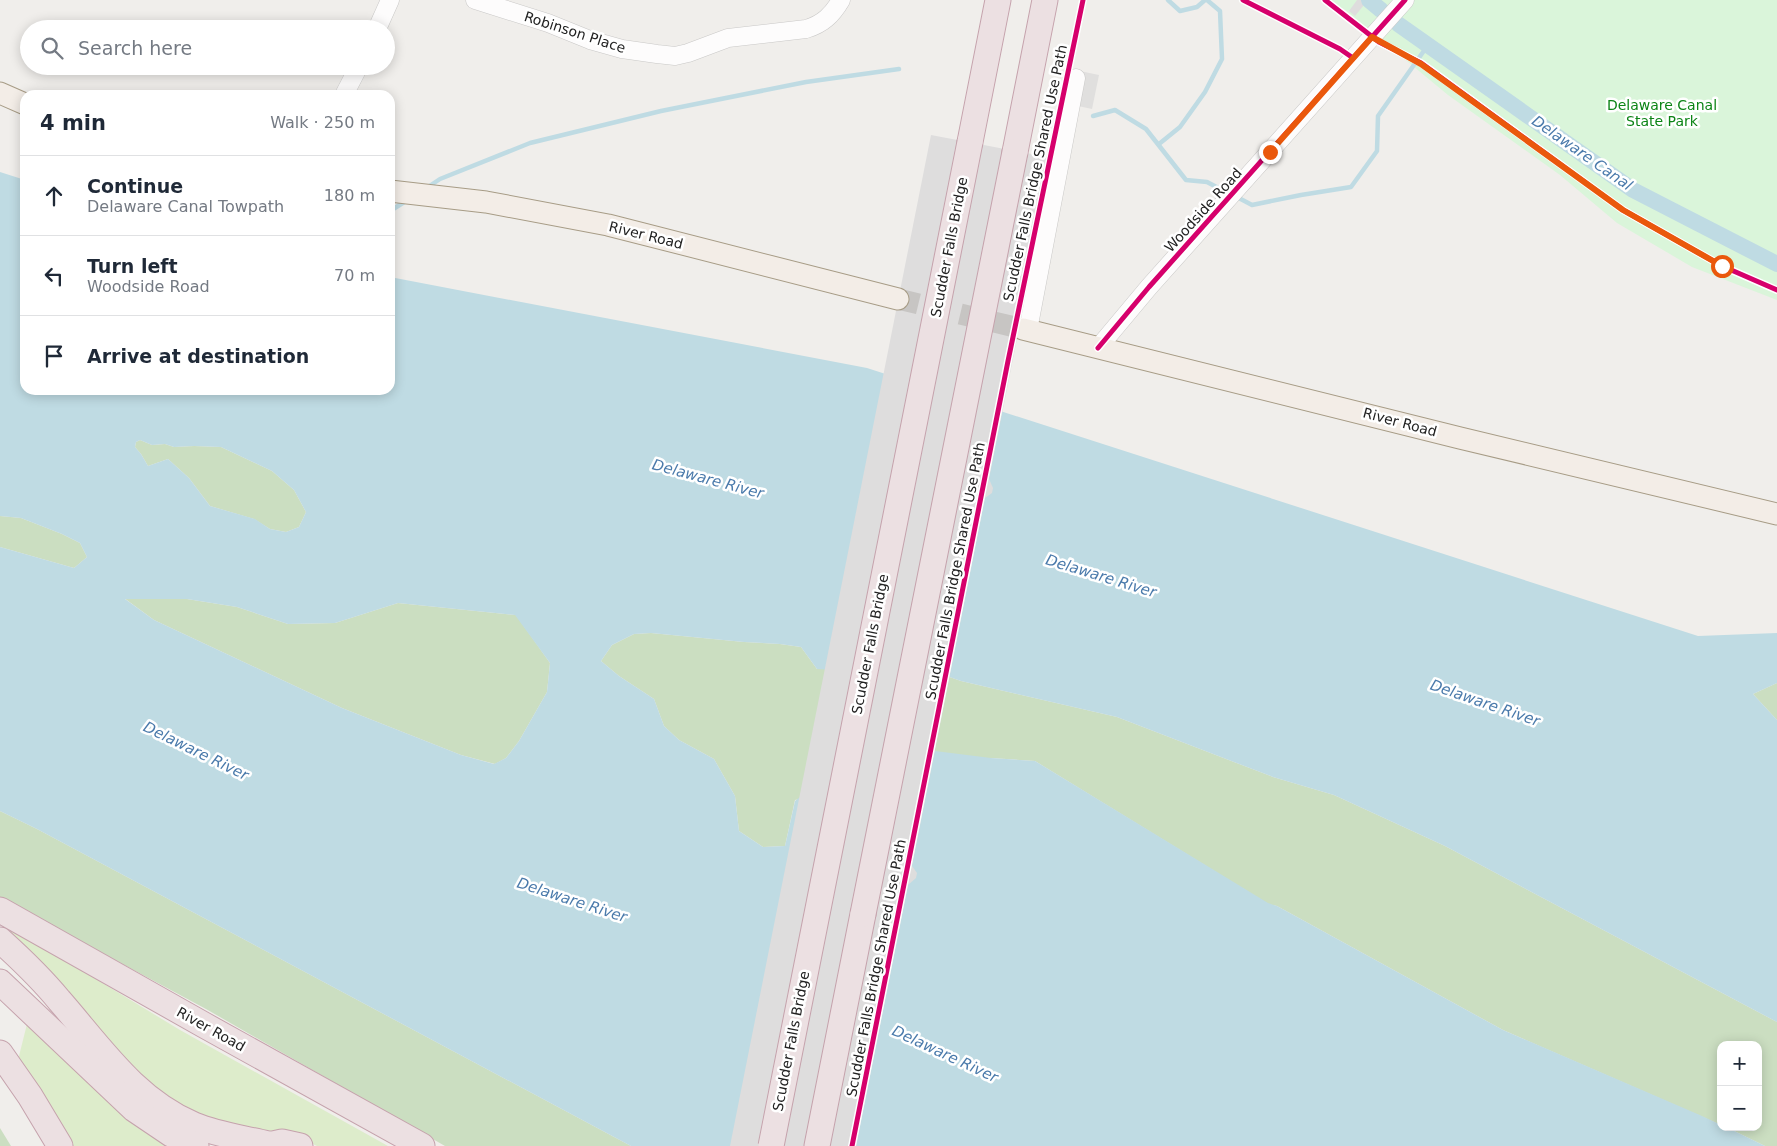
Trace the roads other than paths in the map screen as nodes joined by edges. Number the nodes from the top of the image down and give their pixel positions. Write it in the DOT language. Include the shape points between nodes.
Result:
graph roads {
  1 [pos="390,0"];
  2 [pos="475,0"];
  3 [pos="841,0"];
  4 [pos="998,0"];
  5 [pos="1045,0"];
  6 [pos="1401,5"];
  7 [pos="381,20"];
  8 [pos="354,75"];
  9 [pos="1076,78"];
  10 [pos="347,90"];
  11 [pos="0,92"];
  12 [pos="20,102"];
  13 [pos="395,191"];
  14 [pos="898,298"];
  15 [pos="1026,330"];
  16 [pos="1098,348"];
  17 [pos="1777,514"];
  18 [pos="0,910"];
  19 [pos="0,940"];
  20 [pos="0,982"];
  21 [pos="0,1053"];
  22 [pos="266,1145"];
  23 [pos="60,1146"];
  24 [pos="196,1146"];
  25 [pos="300,1146"];
  26 [pos="422,1146"];
  27 [pos="771,1146"];
  28 [pos="817,1146"];
  1 -- 7 [label="street"];
  2 -- 3 [label="street, Robinson Place" via="622,49 676,56 728,38 815,26 826,20"];
  4 -- 27 [label="highway, Scudder Falls Bridge, bridge"];
  5 -- 28 [label="highway, bridge"];
  6 -- 16 [label="street, Woodside Road"];
  8 -- 10 [label="street"];
  9 -- 15 [label="street"];
  11 -- 12 [label="main road"];
  13 -- 14 [label="main road, River Road" via="529,209 608,225"];
  15 -- 16 [label="main road, River Road"];
  16 -- 17 [label="main road, River Road"];
  18 -- 26 [label="highway, River Road"];
  19 -- 22 [label="highway" via="58,998 117,1069 153,1102 194,1125"];
  20 -- 24 [label="highway" via="134,1109 171,1134"];
  21 -- 23 [label="highway"];
  22 -- 25 [label="highway" via="282,1142"];
}
